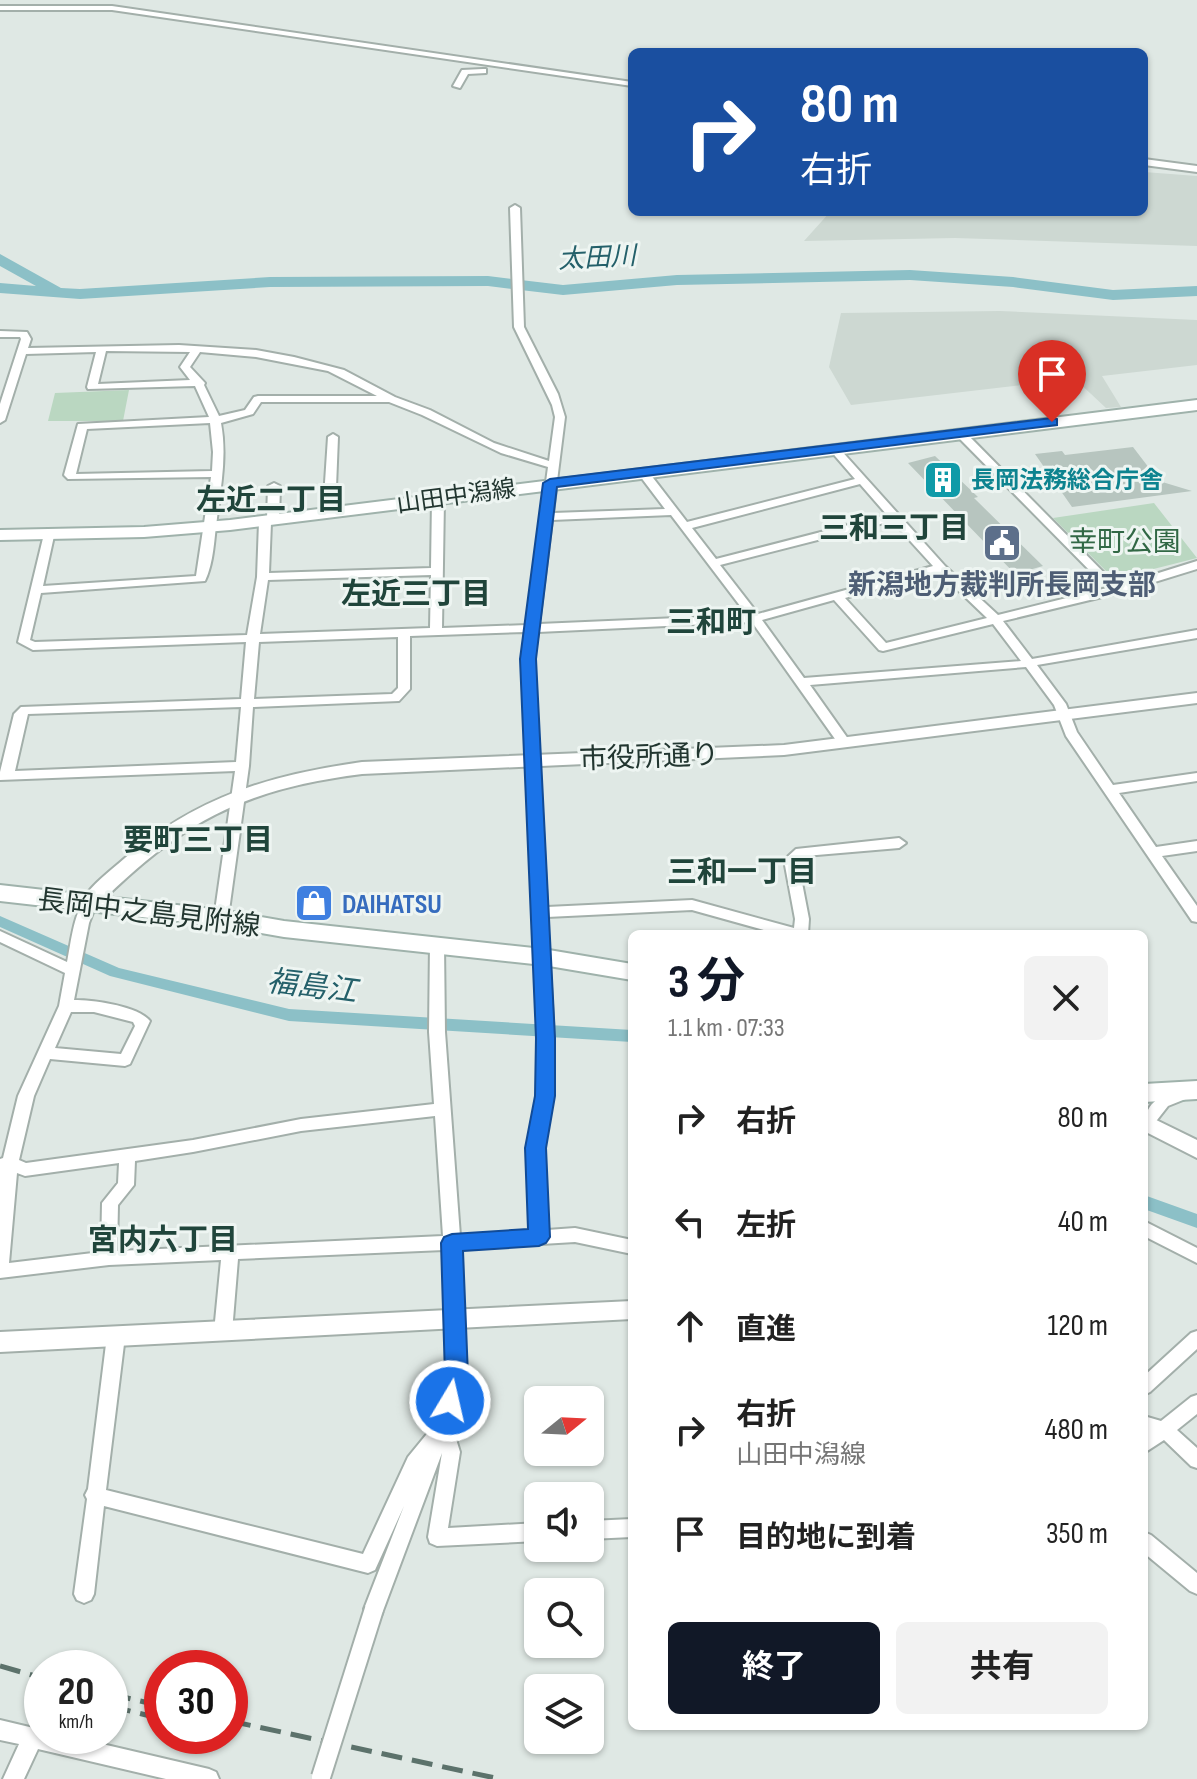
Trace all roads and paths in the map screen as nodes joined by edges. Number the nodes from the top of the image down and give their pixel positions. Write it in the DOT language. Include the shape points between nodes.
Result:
graph roads {
  1 [pos="0,8"];
  2 [pos="549,71"];
  3 [pos="628,83"];
  4 [pos="457,86"];
  5 [pos="1148,163"];
  6 [pos="1197,169"];
  7 [pos="515,208"];
  8 [pos="0,334"];
  9 [pos="102,349"];
  10 [pos="196,350"];
  11 [pos="23,351"];
  12 [pos="200,383"];
  13 [pos="392,399"];
  14 [pos="1197,405"];
  15 [pos="0,420"];
  16 [pos="217,421"];
  17 [pos="961,434"];
  18 [pos="333,437"];
  19 [pos="834,449"];
  20 [pos="554,465"];
  21 [pos="643,472"];
  22 [pos="218,474"];
  23 [pos="859,481"];
  24 [pos="550,483"];
  25 [pos="274,486"];
  26 [pos="438,499"];
  27 [pos="673,512"];
  28 [pos="329,513"];
  29 [pos="546,517"];
  30 [pos="893,517"];
  31 [pos="269,521"];
  32 [pos="684,526"];
  33 [pos="210,528"];
  34 [pos="0,535"];
  35 [pos="48,536"];
  36 [pos="713,563"];
  37 [pos="1197,565"];
  38 [pos="941,568"];
  39 [pos="437,571"];
  40 [pos="263,577"];
  41 [pos="36,590"];
  42 [pos="1115,590"];
  43 [pos="837,596"];
  44 [pos="755,618"];
  45 [pos="997,621"];
  46 [pos="532,629"];
  47 [pos="436,631"];
  48 [pos="404,632"];
  49 [pos="1197,634"];
  50 [pos="253,637"];
  51 [pos="1029,664"];
  52 [pos="800,682"];
  53 [pos="1197,698"];
  54 [pos="248,702"];
  55 [pos="1062,715"];
  56 [pos="845,743"];
  57 [pos="533,760"];
  58 [pos="242,766"];
  59 [pos="3,776"];
  60 [pos="1197,777"];
  61 [pos="1110,790"];
  62 [pos="237,796"];
  63 [pos="899,843"];
  64 [pos="1197,846"];
  65 [pos="1153,852"];
  66 [pos="0,893"];
  67 [pos="90,902"];
  68 [pos="539,912"];
  69 [pos="1197,917"];
  70 [pos="221,918"];
  71 [pos="784,930"];
  72 [pos="800,930"];
  73 [pos="0,936"];
  74 [pos="437,944"];
  75 [pos="543,957"];
  76 [pos="75,967"];
  77 [pos="628,971"];
  78 [pos="66,1006"];
  79 [pos="45,1053"];
  80 [pos="1196,1090"];
  81 [pos="1148,1093"];
  82 [pos="443,1109"];
  83 [pos="1148,1119"];
  84 [pos="1148,1126"];
  85 [pos="1197,1150"];
  86 [pos="127,1156"];
  87 [pos="5,1164"];
  88 [pos="1148,1230"];
  89 [pos="539,1237"];
  90 [pos="452,1243"];
  91 [pos="628,1246"];
  92 [pos="230,1252"];
  93 [pos="1197,1256"];
  94 [pos="109,1258"];
  95 [pos="0,1269"];
  96 [pos="628,1310"];
  97 [pos="455,1317"];
  98 [pos="223,1332"];
  99 [pos="116,1336"];
  100 [pos="1197,1338"];
  101 [pos="0,1342"];
  102 [pos="1148,1383"];
  103 [pos="1197,1403"];
  104 [pos="1148,1425"];
  105 [pos="443,1426"];
  106 [pos="1165,1430"];
  107 [pos="1148,1442"];
  108 [pos="1197,1460"];
  109 [pos="94,1495"];
  110 [pos="628,1528"];
  111 [pos="604,1529"];
  112 [pos="524,1533"];
  113 [pos="1148,1544"];
  114 [pos="1197,1585"];
  115 [pos="84,1594"];
  116 [pos="0,1730"];
  117 [pos="24,1737"];
  118 [pos="25,1754"];
  119 [pos="89,1754"];
  120 [pos="172,1776"];
  121 [pos="320,1778"];
  122 [pos="13,1779"];
  123 [pos="209,1779"];
  1 -- 2 [label="street" via="112,8"];
  2 -- 3 [label="street"];
  2 -- 4 [label="street" via="470,70"];
  5 -- 6 [label="street"];
  7 -- 20 [label="street" via="518,315 524,344 559,411"];
  8 -- 11 [label="street" via="26,336"];
  9 -- 10 [label="street"];
  9 -- 11 [label="street"];
  9 -- 12 [label="street" via="92,387"];
  10 -- 12 [label="street" via="185,367"];
  10 -- 13 [label="street" via="334,370"];
  11 -- 15 [label="street"];
  12 -- 16 [label="street"];
  13 -- 16 [label="street" via="258,399 249,412"];
  13 -- 20 [label="street" via="486,446"];
  14 -- 17 [label="main road, 山田中潟線"];
  16 -- 22 [label="street"];
  16 -- 22 [label="street" via="82,426 70,475"];
  17 -- 19 [label="main road, 山田中潟線"];
  17 -- 42 [label="street"];
  18 -- 28 [label="street"];
  19 -- 21 [label="main road, 山田中潟線"];
  19 -- 23 [label="street"];
  20 -- 24 [label="street"];
  21 -- 24 [label="main road, 山田中潟線"];
  21 -- 27 [label="street"];
  22 -- 33 [label="street"];
  23 -- 30 [label="street"];
  23 -- 32 [label="street"];
  24 -- 26 [label="main road, 山田中潟線"];
  24 -- 29 [label="street"];
  25 -- 31 [label="street"];
  26 -- 28 [label="main road, 山田中潟線"];
  26 -- 39 [label="street"];
  27 -- 29 [label="street"];
  27 -- 32 [label="street"];
  28 -- 31 [label="main road, 山田中潟線"];
  29 -- 46 [label="street"];
  30 -- 36 [label="street"];
  30 -- 38 [label="street"];
  31 -- 33 [label="main road, 山田中潟線"];
  31 -- 40 [label="street"];
  32 -- 36 [label="street"];
  33 -- 35 [label="main road, 山田中潟線"];
  33 -- 41 [label="street" via="201,579"];
  34 -- 35 [label="main road, 山田中潟線"];
  35 -- 41 [label="street"];
  36 -- 44 [label="street"];
  37 -- 42 [label="street"];
  38 -- 43 [label="street"];
  38 -- 45 [label="street"];
  39 -- 40 [label="street"];
  39 -- 47 [label="street"];
  40 -- 50 [label="street"];
  41 -- 50 [label="street" via="24,642 28,645"];
  42 -- 45 [label="street"];
  43 -- 44 [label="street"];
  43 -- 45 [label="street" via="883,647"];
  44 -- 46 [label="street"];
  44 -- 52 [label="street"];
  45 -- 51 [label="street"];
  46 -- 47 [label="street"];
  46 -- 57 [label="street" via="528,659"];
  47 -- 48 [label="street"];
  48 -- 50 [label="street"];
  48 -- 54 [label="street" via="404,689 395,698"];
  49 -- 51 [label="street"];
  50 -- 54 [label="street"];
  51 -- 52 [label="street"];
  51 -- 55 [label="street" via="1060,704"];
  52 -- 56 [label="street"];
  53 -- 55 [label="street, 市役所通り"];
  54 -- 58 [label="street"];
  54 -- 59 [label="street" via="25,710"];
  55 -- 56 [label="street, 市役所通り"];
  55 -- 61 [label="street"];
  56 -- 57 [label="street, 市役所通り" via="731,754"];
  57 -- 62 [label="street, 市役所通り" via="333,771"];
  57 -- 68 [label="street"];
  58 -- 59 [label="street"];
  58 -- 62 [label="street"];
  60 -- 61 [label="street"];
  61 -- 65 [label="street"];
  62 -- 67 [label="street, 市役所通り" via="154,840"];
  62 -- 70 [label="street"];
  63 -- 72 [label="street" via="801,852 791,860"];
  64 -- 65 [label="street"];
  65 -- 69 [label="street"];
  66 -- 67 [label="main road, 長岡中之島見附線"];
  67 -- 70 [label="main road, 長岡中之島見附線"];
  67 -- 76 [label="street"];
  68 -- 71 [label="street" via="692,905"];
  68 -- 75 [label="street"];
  70 -- 74 [label="main road, 長岡中之島見附線"];
  73 -- 76 [label="street"];
  74 -- 75 [label="main road, 長岡中之島見附線"];
  74 -- 82 [label="street"];
  75 -- 77 [label="main road, 長岡中之島見附線"];
  75 -- 89 [label="street" via="545,1096 535,1148"];
  76 -- 78 [label="street"];
  78 -- 79 [label="street"];
  78 -- 79 [label="street" via="94,1006 138,1018 142,1026 125,1060"];
  79 -- 87 [label="street"];
  80 -- 81 [label="main road"];
  80 -- 83 [label="street" via="1163,1102"];
  82 -- 86 [label="street" via="301,1125"];
  82 -- 90 [label="street"];
  84 -- 85 [label="street"];
  86 -- 87 [label="street" via="25,1170"];
  86 -- 94 [label="street" via="126,1185 110,1203"];
  87 -- 95 [label="street"];
  88 -- 93 [label="street"];
  89 -- 90 [label="street"];
  89 -- 91 [label="street" via="575,1235"];
  90 -- 92 [label="street"];
  90 -- 97 [label="street"];
  92 -- 94 [label="street"];
  92 -- 98 [label="street"];
  94 -- 95 [label="street"];
  96 -- 97 [label="street"];
  97 -- 98 [label="street"];
  97 -- 105 [label="street" via="456,1376"];
  98 -- 99 [label="street"];
  99 -- 101 [label="street"];
  99 -- 109 [label="street"];
  100 -- 102 [label="street"];
  103 -- 106 [label="street"];
  104 -- 106 [label="street"];
  105 -- 109 [label="street" via="414,1463 368,1564"];
  105 -- 112 [label="street" via="451,1452 437,1537"];
  105 -- 121 [label="street, bridge" via="374,1609"];
  106 -- 107 [label="street"];
  106 -- 108 [label="street"];
  109 -- 115 [label="street"];
  110 -- 111 [label="street"];
  113 -- 114 [label="street"];
  116 -- 117 [label="street"];
  118 -- 122 [label="street"];
  119 -- 120 [label="street"];
  120 -- 123 [label="street"];
}
